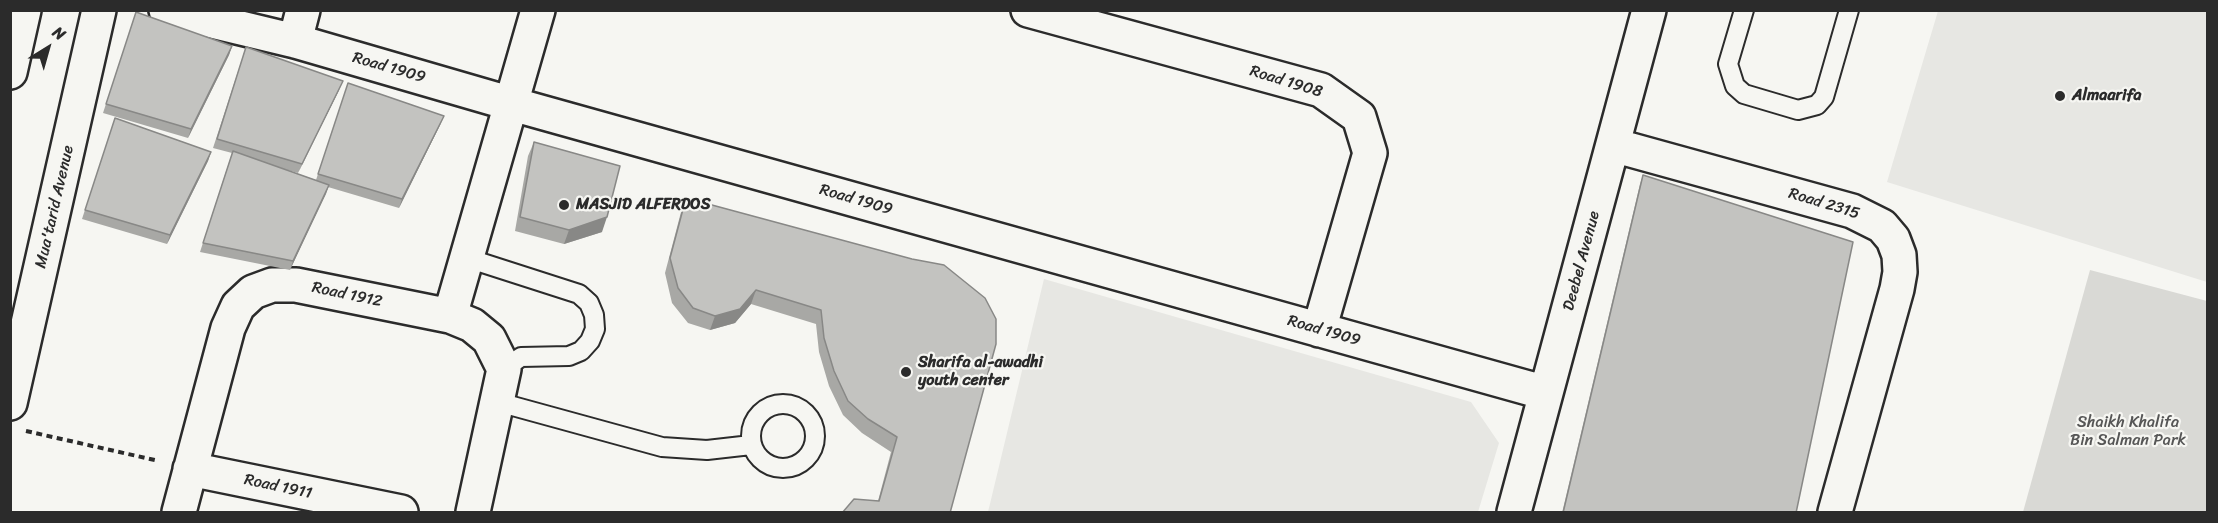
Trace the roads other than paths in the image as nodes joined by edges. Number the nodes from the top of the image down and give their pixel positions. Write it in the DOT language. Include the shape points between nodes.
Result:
graph roads {
  1 [pos="24,10"];
  2 [pos="99,10"];
  3 [pos="166,10"];
  4 [pos="538,10"];
  5 [pos="1028,10"];
  6 [pos="1649,10"];
  7 [pos="1744,10"];
  8 [pos="1849,10"];
  9 [pos="299,26"];
  10 [pos="10,72"];
  11 [pos="512,104"];
  12 [pos="1613,145"];
  13 [pos="467,258"];
  14 [pos="450,316"];
  15 [pos="1319,330"];
  16 [pos="504,369"];
  17 [pos="1546,393"];
  18 [pos="15,395"];
  19 [pos="498,402"];
  20 [pos="751,446"];
  21 [pos="190,469"];
  22 [pos="179,513"];
  23 [pos="401,513"];
  24 [pos="473,513"];
  25 [pos="1514,513"];
  26 [pos="1835,513"];
  1 -- 10 [label="street"];
  2 -- 18 [label="street, Mua'tarid Avenue"];
  3 -- 9 [label="street, Road 1909"];
  4 -- 11 [label="street"];
  5 -- 15 [label="street, Road 1908" via="1321,90 1359,117 1370,153"];
  6 -- 12 [label="street, Deebel Avenue"];
  7 -- 8 [label="lane" via="1728,64 1735,86 1744,94 1798,110 1817,105 1824,97"];
  9 -- 11 [label="street, Road 1909"];
  11 -- 13 [label="street"];
  11 -- 15 [label="street, Road 1909"];
  12 -- 17 [label="street, Deebel Avenue"];
  12 -- 26 [label="street, Road 2315" via="1852,211 1882,226 1893,239 1899,255 1897,289"];
  13 -- 14 [label="street"];
  13 -- 16 [label="lane" via="579,294 594,315 595,329 581,351 569,356 521,357"];
  14 -- 16 [label="street, Road 1912" via="472,325 489,339"];
  14 -- 21 [label="street, Road 1912" via="296,285 272,285 253,292 238,306 228,328"];
  15 -- 17 [label="street, Road 1909"];
  16 -- 19 [label="street"];
  17 -- 25 [label="street, Deebel Avenue"];
  19 -- 20 [label="lane" via="662,447 707,450"];
  19 -- 24 [label="street"];
  21 -- 22 [label="street, Road 1912"];
  21 -- 23 [label="street, Road 1911"];
}
